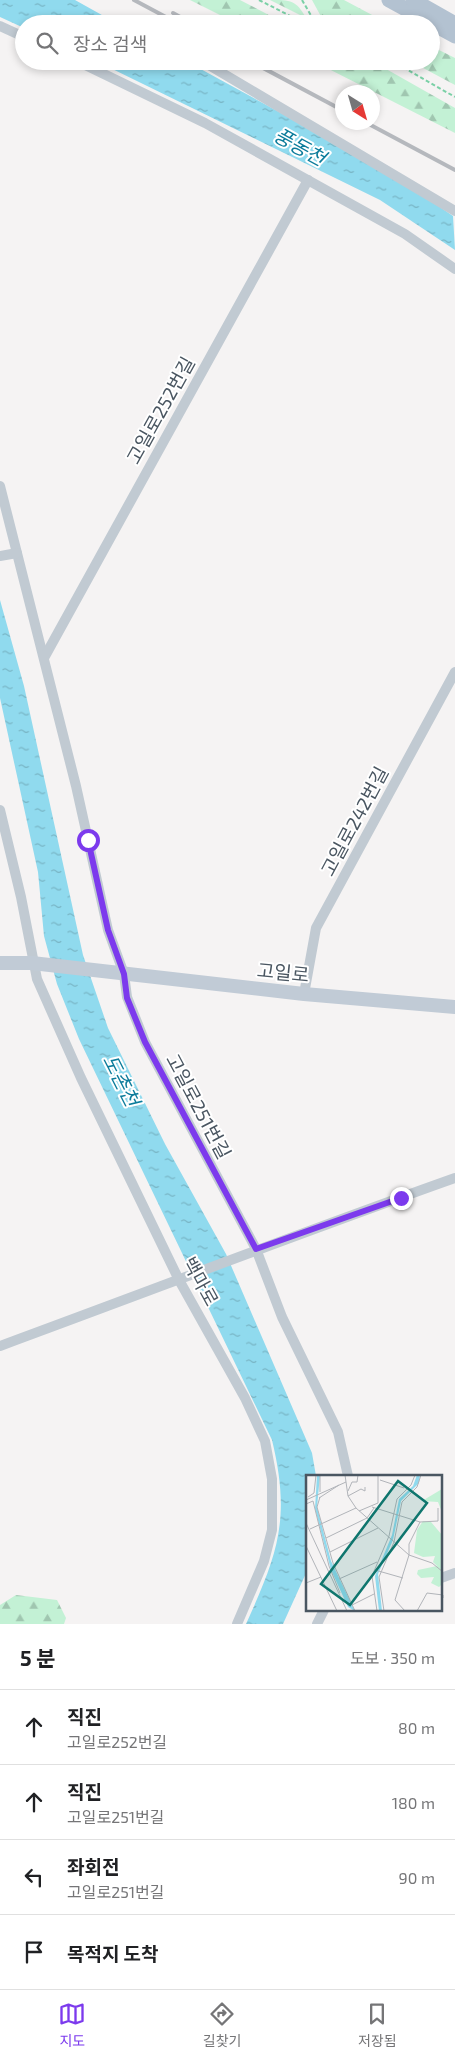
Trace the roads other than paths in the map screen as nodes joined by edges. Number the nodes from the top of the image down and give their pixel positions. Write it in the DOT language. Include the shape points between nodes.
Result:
graph roads {
  1 [pos="389,0"];
  2 [pos="413,0"];
  3 [pos="416,15"];
  4 [pos="439,15"];
  5 [pos="440,15"];
  6 [pos="455,24"];
  7 [pos="0,26"];
  8 [pos="440,28"];
  9 [pos="15,33"];
  10 [pos="455,36"];
  11 [pos="96,70"];
  12 [pos="217,70"];
  13 [pos="308,180"];
  14 [pos="455,211"];
  15 [pos="455,269"];
  16 [pos="0,486"];
  17 [pos="17,553"];
  18 [pos="1,556"];
  19 [pos="44,658"];
  20 [pos="455,672"];
  21 [pos="0,810"];
  22 [pos="0,962"];
  23 [pos="38,963"];
  24 [pos="124,974"];
  25 [pos="304,994"];
  26 [pos="455,1007"];
  27 [pos="455,1178"];
  28 [pos="256,1249"];
  29 [pos="182,1279"];
  30 [pos="0,1346"];
  31 [pos="348,1475"];
  32 [pos="455,1573"];
  33 [pos="442,1578"];
  34 [pos="323,1612"];
  35 [pos="237,1624"];
  36 [pos="317,1624"];
  1 -- 3 [label="main road"];
  2 -- 4 [label="main road"];
  5 -- 6 [label="main road"];
  7 -- 9 [label="street"];
  8 -- 10 [label="main road"];
  11 -- 13 [label="street" via="205,123"];
  12 -- 14 [label="street"];
  13 -- 15 [label="street" via="405,234"];
  13 -- 19 [label="street, 고일로252번길"];
  16 -- 17 [label="street"];
  17 -- 18 [label="street"];
  17 -- 19 [label="street"];
  19 -- 24 [label="street" via="108,930"];
  20 -- 25 [label="street, 고일로242번길" via="316,928"];
  21 -- 23 [label="street, 백마로"];
  22 -- 23 [label="street"];
  23 -- 24 [label="street, 고일로"];
  23 -- 29 [label="street, 백마로" via="40,987 81,1078"];
  24 -- 25 [label="street, 고일로"];
  24 -- 28 [label="street, 고일로251번길" via="127,998 145,1042"];
  25 -- 26 [label="street, 고일로"];
  27 -- 28 [label="street"];
  28 -- 29 [label="street"];
  28 -- 31 [label="street, 고일로251번길" via="282,1317 338,1432"];
  29 -- 30 [label="street"];
  29 -- 35 [label="street, 백마로" via="265,1441 272,1478 272,1530 264,1561"];
  32 -- 33 [label="street"];
  34 -- 36 [label="street"];
}
